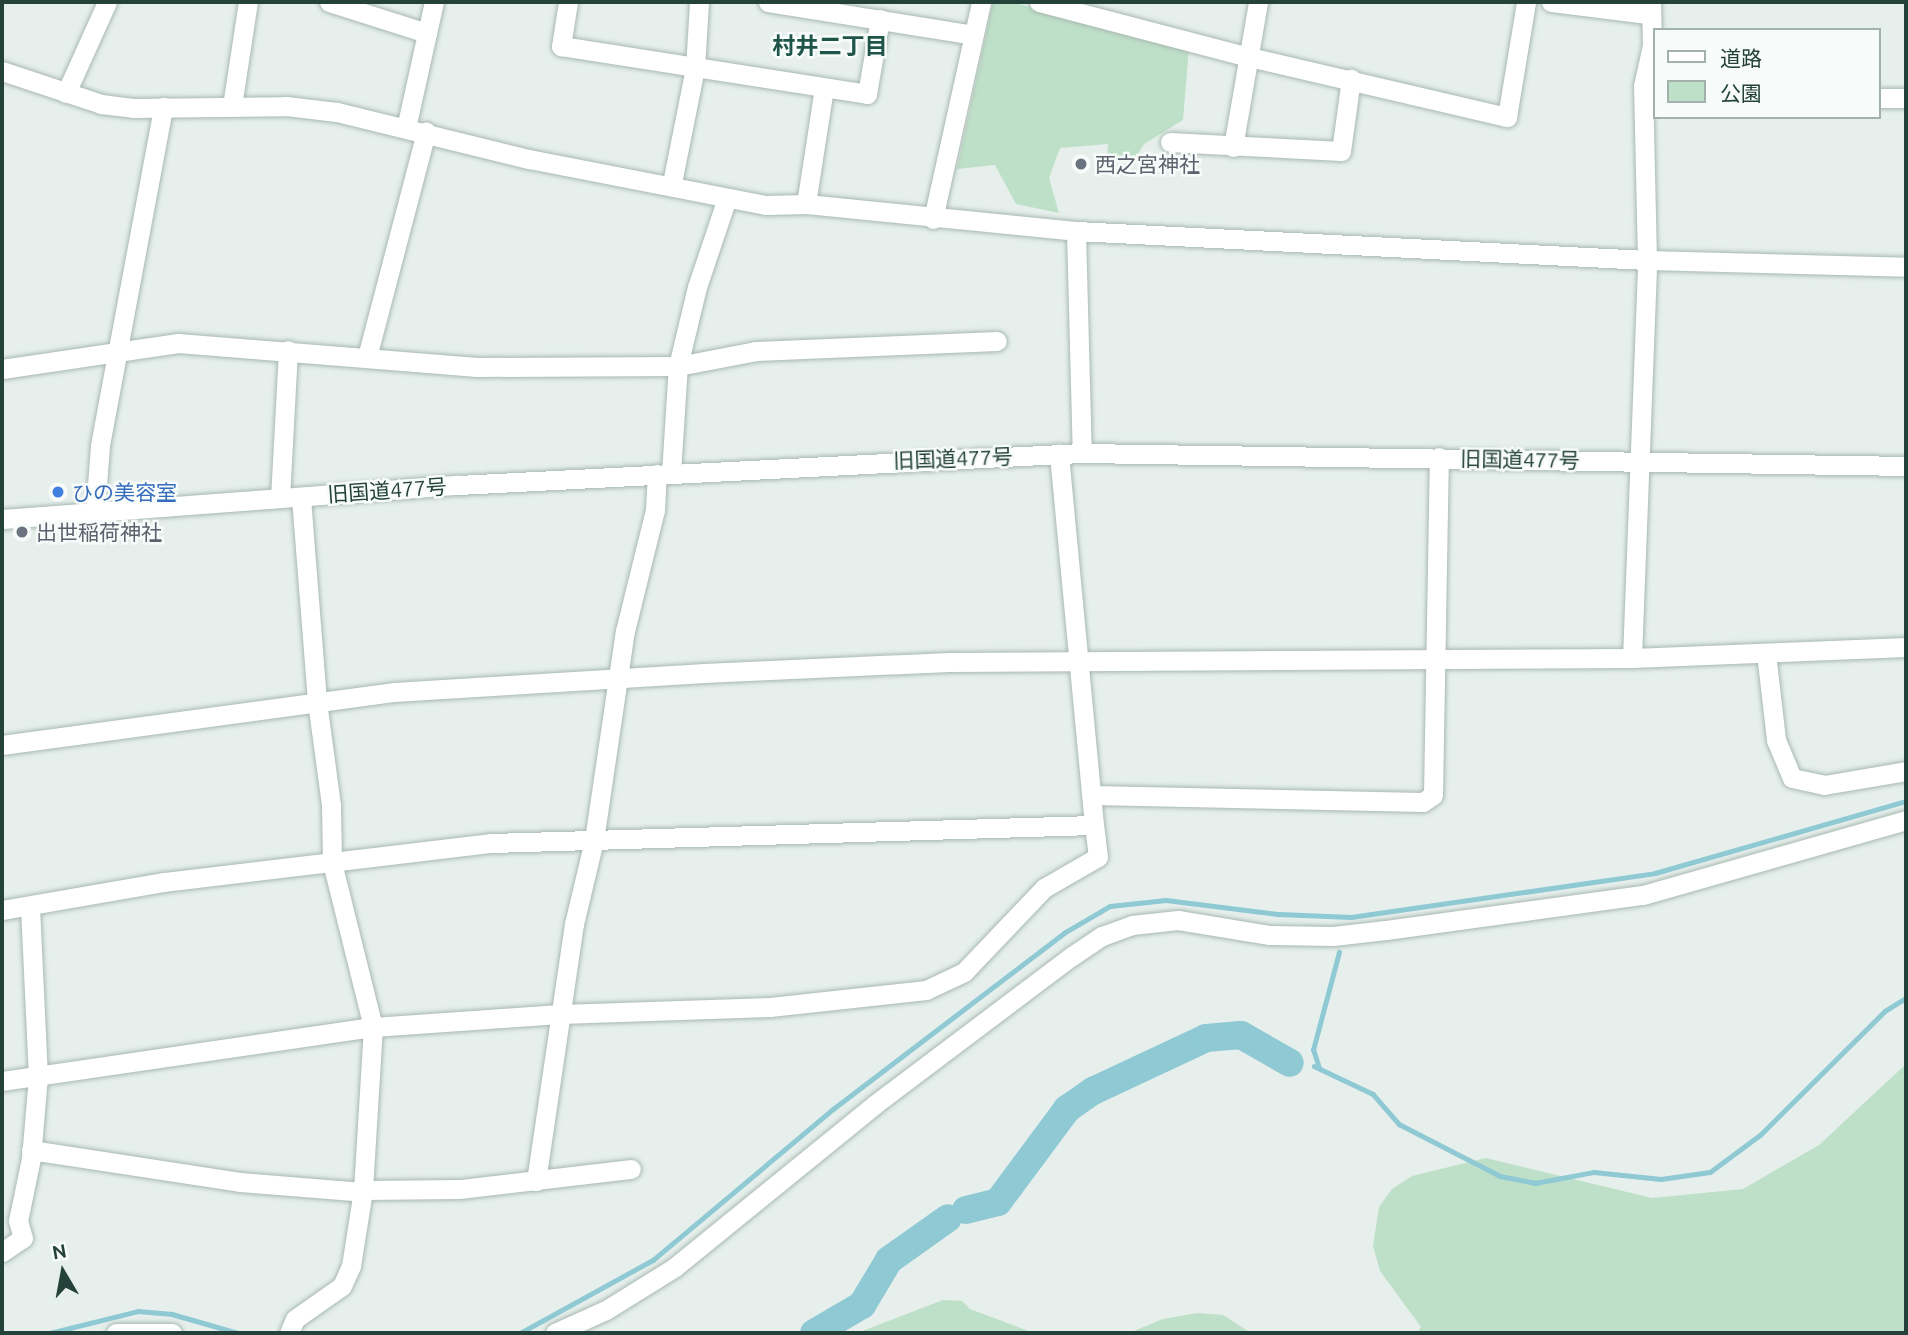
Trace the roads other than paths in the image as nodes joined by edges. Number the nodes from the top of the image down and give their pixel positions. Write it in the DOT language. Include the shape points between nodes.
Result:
graph roads {
  1 [pos="107,2"];
  2 [pos="248,2"];
  3 [pos="329,2"];
  4 [pos="434,2"];
  5 [pos="568,2"];
  6 [pos="699,2"];
  7 [pos="768,2"];
  8 [pos="981,2"];
  9 [pos="1039,2"];
  10 [pos="1258,2"];
  11 [pos="1526,2"];
  12 [pos="1551,2"];
  13 [pos="1649,8"];
  14 [pos="880,19"];
  15 [pos="427,33"];
  16 [pos="973,35"];
  17 [pos="1249,57"];
  18 [pos="695,68"];
  19 [pos="2,71"];
  20 [pos="1351,79"];
  21 [pos="824,88"];
  22 [pos="66,93"];
  23 [pos="1649,96"];
  24 [pos="1880,98"];
  25 [pos="1906,98"];
  26 [pos="232,106"];
  27 [pos="163,107"];
  28 [pos="406,128"];
  29 [pos="426,132"];
  30 [pos="1170,142"];
  31 [pos="1233,147"];
  32 [pos="672,183"];
  33 [pos="727,198"];
  34 [pos="806,204"];
  35 [pos="933,219"];
  36 [pos="1076,230"];
  37 [pos="1647,260"];
  38 [pos="1906,267"];
  39 [pos="997,341"];
  40 [pos="118,349"];
  41 [pos="288,350"];
  42 [pos="367,357"];
  43 [pos="678,366"];
  44 [pos="2,369"];
  45 [pos="1082,453"];
  46 [pos="1059,454"];
  47 [pos="1439,457"];
  48 [pos="1640,462"];
  49 [pos="1906,466"];
  50 [pos="664,474"];
  51 [pos="301,497"];
  52 [pos="280,498"];
  53 [pos="95,512"];
  54 [pos="2,519"];
  55 [pos="1906,647"];
  56 [pos="1766,653"];
  57 [pos="1632,658"];
  58 [pos="1077,659"];
  59 [pos="1437,660"];
  60 [pos="618,678"];
  61 [pos="317,701"];
  62 [pos="2,745"];
  63 [pos="1906,771"];
  64 [pos="1092,795"];
  65 [pos="1906,820"];
  66 [pos="1094,825"];
  67 [pos="594,840"];
  68 [pos="332,862"];
  69 [pos="30,906"];
  70 [pos="2,910"];
  71 [pos="560,1014"];
  72 [pos="373,1027"];
  73 [pos="37,1077"];
  74 [pos="2,1081"];
  75 [pos="31,1150"];
  76 [pos="631,1169"];
  77 [pos="536,1181"];
  78 [pos="363,1191"];
  79 [pos="2,1252"];
  80 [pos="116,1333"];
  81 [pos="172,1333"];
  82 [pos="289,1333"];
  83 [pos="555,1333"];
  1 -- 22 [label="street"];
  2 -- 26 [label="street"];
  3 -- 15 [label="street"];
  4 -- 15 [label="street"];
  5 -- 18 [label="street" via="561,46"];
  6 -- 18 [label="street"];
  7 -- 14 [label="street"];
  8 -- 16 [label="street"];
  9 -- 17 [label="street"];
  10 -- 17 [label="street"];
  11 -- 20 [label="street" via="1507,117"];
  12 -- 13 [label="street"];
  13 -- 23 [label="street"];
  14 -- 16 [label="street"];
  14 -- 21 [label="street" via="867,94"];
  15 -- 28 [label="street"];
  16 -- 35 [label="street"];
  17 -- 20 [label="street"];
  17 -- 31 [label="street"];
  18 -- 21 [label="street"];
  18 -- 32 [label="street"];
  19 -- 22 [label="street"];
  20 -- 31 [label="street" via="1341,151"];
  21 -- 34 [label="street"];
  22 -- 27 [label="street" via="101,104"];
  23 -- 37 [label="street"];
  24 -- 25 [label="street"];
  26 -- 27 [label="street"];
  26 -- 28 [label="street" via="309,108"];
  27 -- 40 [label="street"];
  28 -- 29 [label="street"];
  29 -- 32 [label="street" via="529,159"];
  29 -- 42 [label="street"];
  30 -- 31 [label="street"];
  32 -- 33 [label="street"];
  33 -- 34 [label="street" via="765,205"];
  33 -- 43 [label="street" via="697,287"];
  34 -- 35 [label="street"];
  35 -- 36 [label="street"];
  36 -- 37 [label="street"];
  36 -- 45 [label="street"];
  37 -- 38 [label="street"];
  37 -- 48 [label="street"];
  39 -- 43 [label="street" via="756,351"];
  40 -- 41 [label="street" via="178,342"];
  40 -- 44 [label="street"];
  40 -- 53 [label="street" via="100,445"];
  41 -- 42 [label="street"];
  41 -- 52 [label="street"];
  42 -- 43 [label="street" via="477,367"];
  43 -- 50 [label="street"];
  45 -- 46 [label="street, 旧国道477号"];
  45 -- 47 [label="street, 旧国道477号"];
  46 -- 50 [label="street, 旧国道477号"];
  46 -- 58 [label="street"];
  47 -- 48 [label="street, 旧国道477号"];
  47 -- 59 [label="street"];
  48 -- 49 [label="street, 旧国道477号"];
  48 -- 57 [label="street"];
  50 -- 51 [label="street, 旧国道477号"];
  50 -- 60 [label="street"];
  51 -- 52 [label="street, 旧国道477号"];
  51 -- 61 [label="street"];
  52 -- 53 [label="street, 旧国道477号"];
  53 -- 54 [label="street, 旧国道477号"];
  55 -- 56 [label="street"];
  56 -- 57 [label="street"];
  56 -- 63 [label="street" via="1776,740 1792,778 1824,785"];
  57 -- 59 [label="street"];
  58 -- 59 [label="street"];
  58 -- 60 [label="street"];
  58 -- 64 [label="street"];
  59 -- 64 [label="street" via="1433,795 1423,802"];
  60 -- 61 [label="street"];
  60 -- 67 [label="street"];
  61 -- 62 [label="street"];
  61 -- 68 [label="street" via="329,783"];
  64 -- 66 [label="street"];
  65 -- 83 [label="street" via="1643,895 1333,936 1270,935 1160,919 1122,929 1072,956 885,1097 675,1267 606,1310"];
  66 -- 67 [label="street"];
  66 -- 71 [label="street" via="1098,857 1044,888 964,972 926,990 770,1007"];
  67 -- 68 [label="street" via="491,843"];
  67 -- 71 [label="street"];
  68 -- 69 [label="street" via="164,882"];
  68 -- 72 [label="street"];
  69 -- 70 [label="street"];
  69 -- 73 [label="street"];
  71 -- 72 [label="street"];
  71 -- 77 [label="street"];
  72 -- 73 [label="street"];
  72 -- 78 [label="street"];
  73 -- 74 [label="street"];
  73 -- 75 [label="street"];
  75 -- 78 [label="street" via="240,1182"];
  75 -- 79 [label="street" via="18,1221 23,1238"];
  76 -- 77 [label="street"];
  77 -- 78 [label="street" via="460,1189"];
  78 -- 82 [label="street" via="346,1280 331,1297 295,1319"];
  80 -- 81 [label="street"];
}
